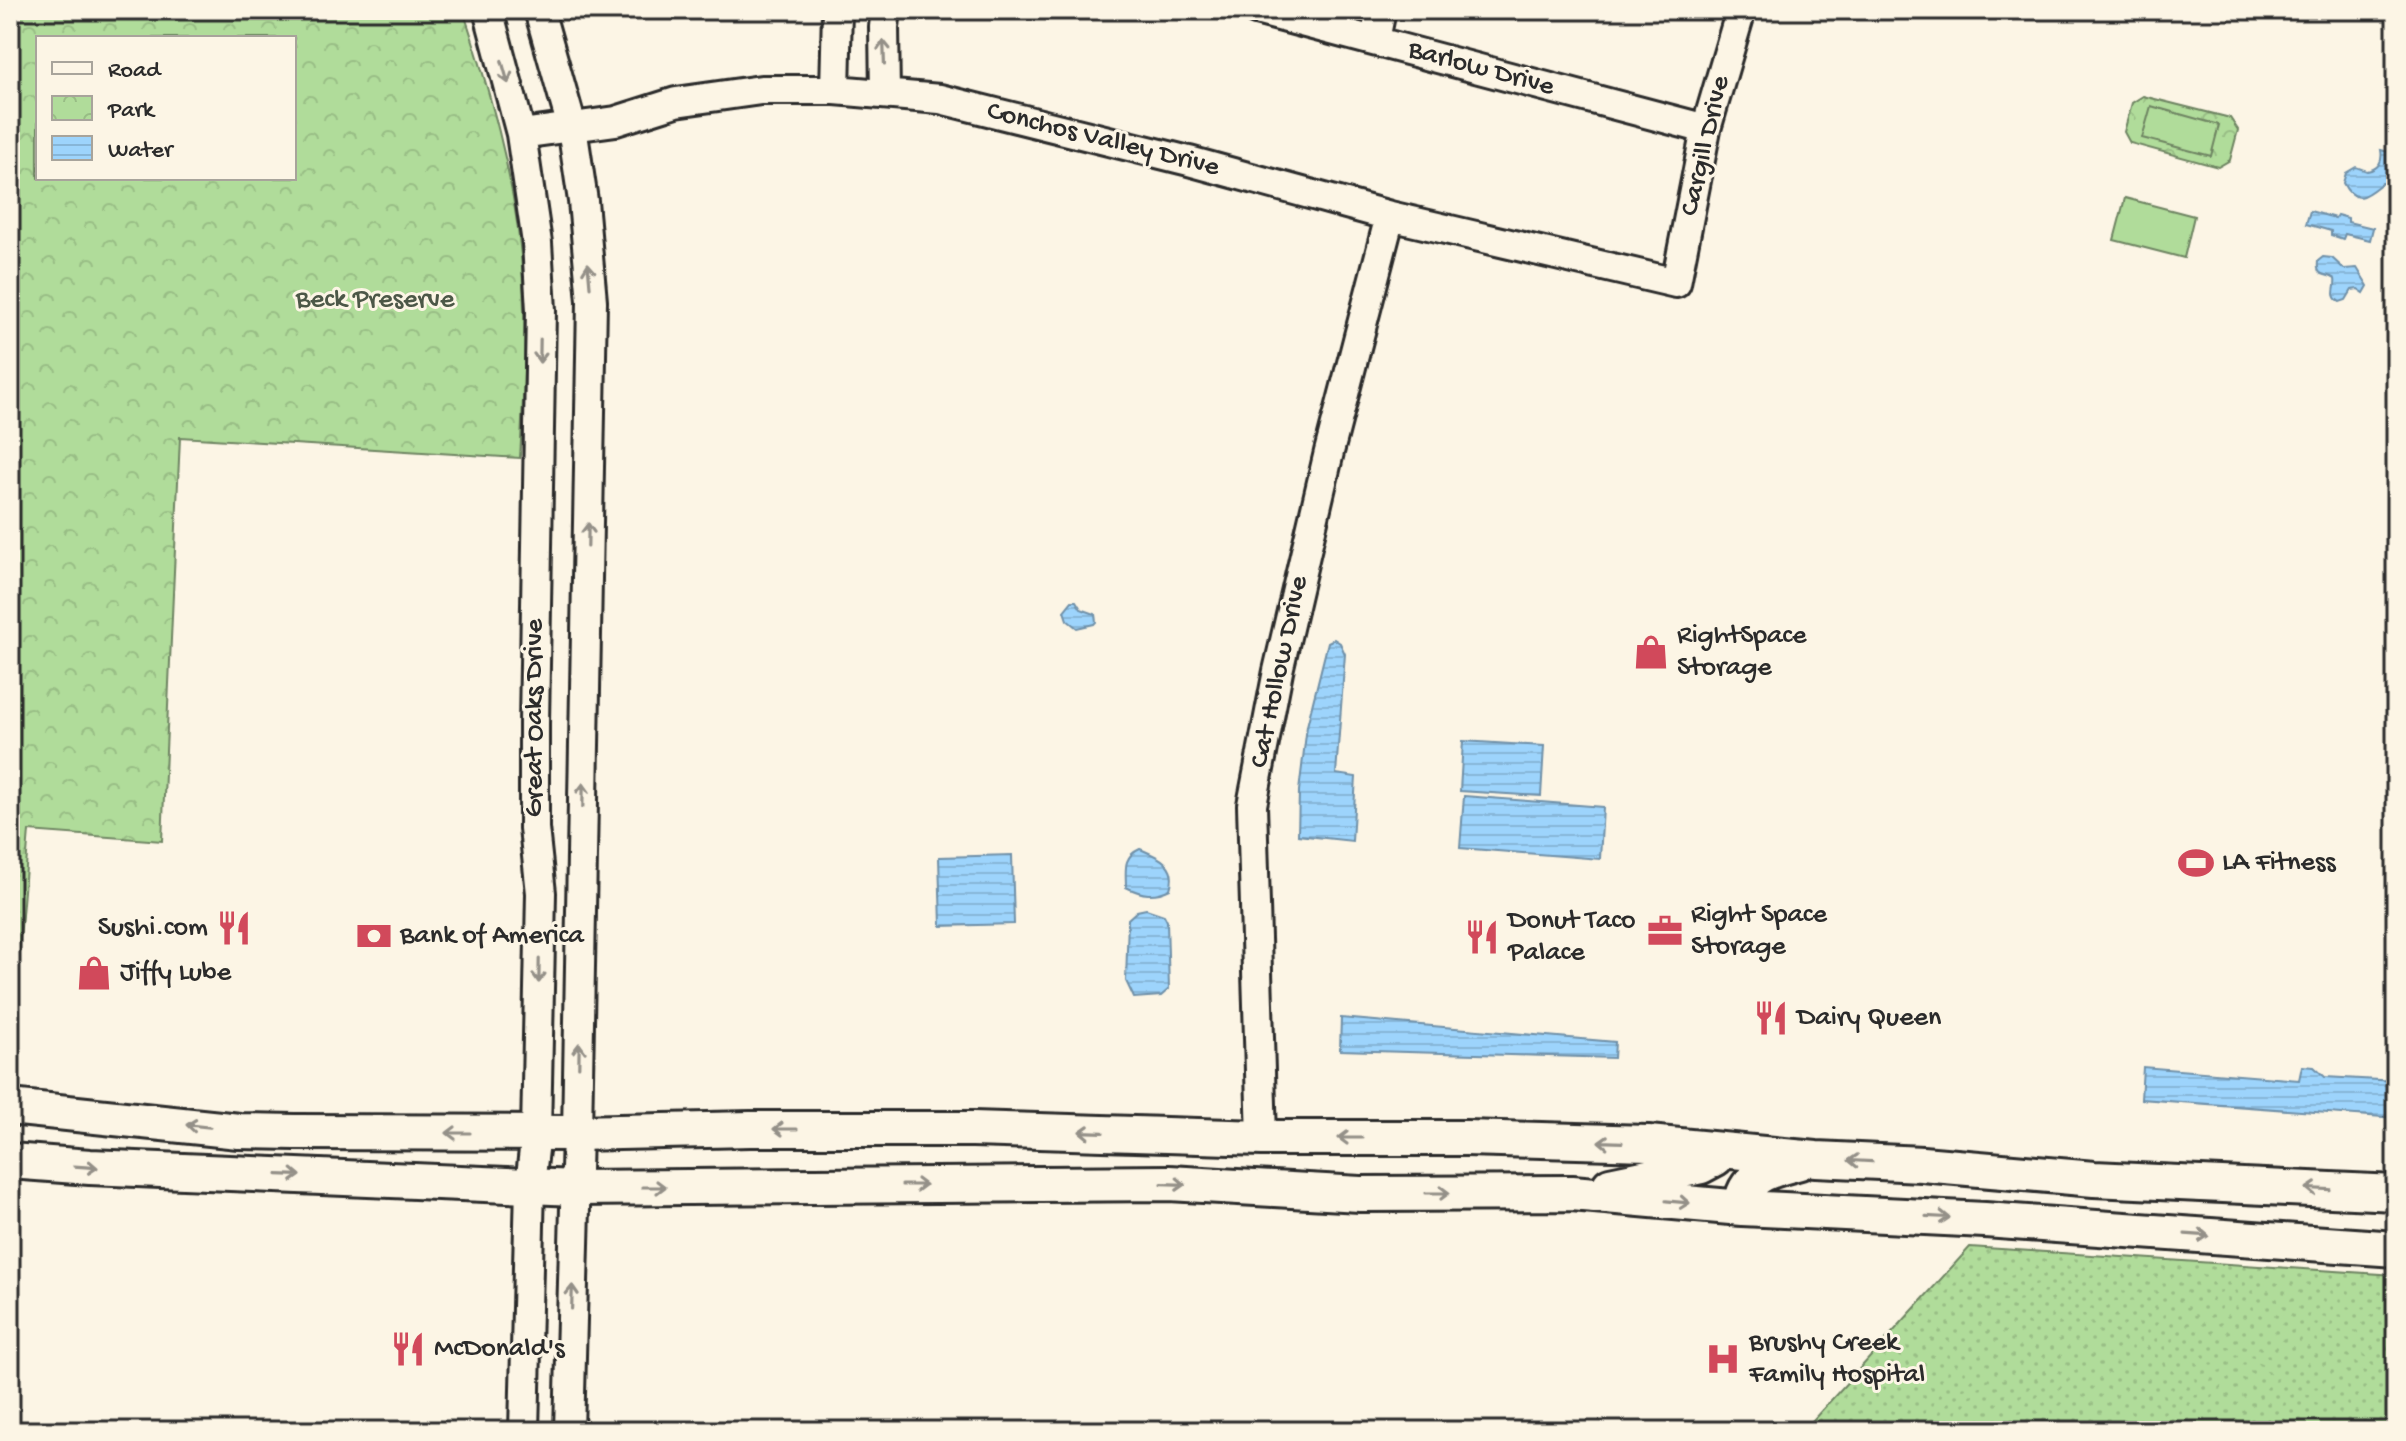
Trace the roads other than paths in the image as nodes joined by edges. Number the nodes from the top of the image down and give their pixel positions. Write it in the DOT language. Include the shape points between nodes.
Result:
graph roads {
  1 [pos="488,10"];
  2 [pos="539,10"];
  3 [pos="837,10"];
  4 [pos="886,10"];
  5 [pos="1256,10"];
  6 [pos="1381,10"];
  7 [pos="1741,10"];
  8 [pos="1375,40"];
  9 [pos="835,90"];
  10 [pos="885,94"];
  11 [pos="572,127"];
  12 [pos="1706,129"];
  13 [pos="521,134"];
  14 [pos="1390,216"];
  15 [pos="1676,283"];
  16 [pos="20,1111"];
  17 [pos="536,1132"];
  18 [pos="577,1133"];
  19 [pos="1262,1138"];
  20 [pos="1722,1150"];
  21 [pos="1816,1159"];
  22 [pos="10,1161"];
  23 [pos="530,1185"];
  24 [pos="576,1188"];
  25 [pos="1572,1193"];
  26 [pos="2396,1193"];
  27 [pos="1742,1208"];
  28 [pos="2396,1249"];
  29 [pos="524,1431"];
  30 [pos="569,1431"];
  1 -- 13 [label="street, Great Oaks Drive, one-way"];
  2 -- 11 [label="street, Great Oaks Drive"];
  3 -- 9 [label="street"];
  10 -- 4 [label="street, one-way"];
  5 -- 8 [label="street, Barlow Drive"];
  6 -- 8 [label="street"];
  7 -- 12 [label="street, Cargill Drive"];
  8 -- 12 [label="street, Barlow Drive"];
  9 -- 10 [label="street, Conchos Valley Drive"];
  9 -- 11 [label="street, Conchos Valley Drive" via="761,90 676,102 616,121"];
  10 -- 14 [label="street, Conchos Valley Drive" via="940,99"];
  11 -- 13 [label="street, Conchos Valley Drive"];
  18 -- 11 [label="street, Great Oaks Drive, one-way" via="592,301"];
  12 -- 15 [label="street, Cargill Drive"];
  13 -- 17 [label="street, Great Oaks Drive, one-way" via="541,310 534,724 534,828 541,893"];
  14 -- 15 [label="street, Conchos Valley Drive"];
  14 -- 19 [label="street, Cat Hollow Drive" via="1329,452 1252,805"];
  17 -- 16 [label="main road, one-way" via="239,1131"];
  17 -- 18 [label="main road"];
  17 -- 23 [label="street, Great Oaks Drive"];
  19 -- 18 [label="main road, one-way" via="986,1129"];
  18 -- 24 [label="street, Great Oaks Drive"];
  20 -- 19 [label="main road, one-way" via="1497,1139"];
  20 -- 21 [label="main road"];
  20 -- 25 [label="main road" via="1701,1166"];
  26 -- 21 [label="main road, one-way"];
  21 -- 27 [label="main road" via="1763,1172 1742,1197"];
  22 -- 23 [label="main road, one-way"];
  23 -- 24 [label="main road"];
  23 -- 29 [label="street, Great Oaks Drive"];
  24 -- 25 [label="main road, one-way" via="1169,1183 1360,1194"];
  30 -- 24 [label="street, Great Oaks Drive, one-way"];
  25 -- 27 [label="main road, one-way"];
  27 -- 28 [label="main road, one-way"];
}
